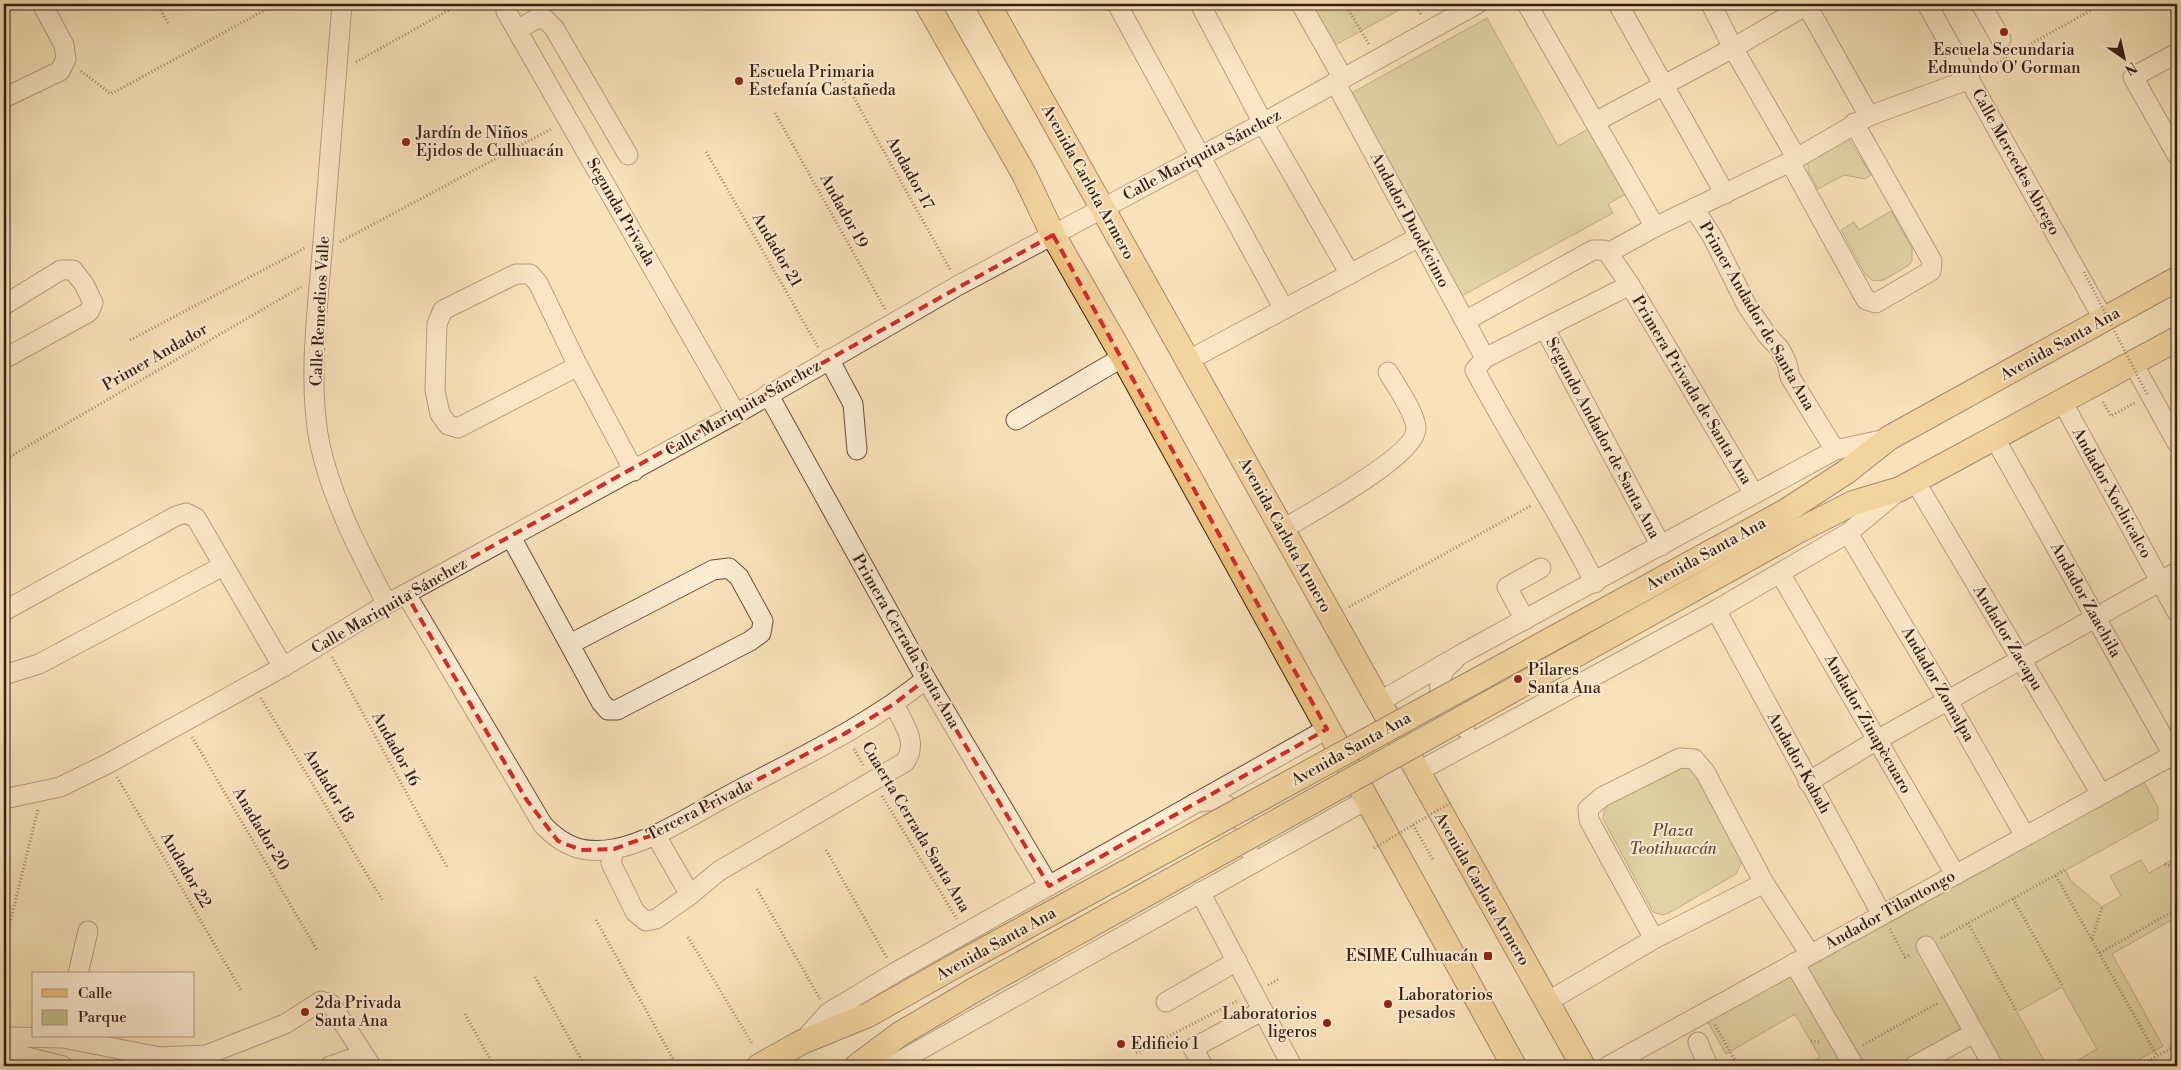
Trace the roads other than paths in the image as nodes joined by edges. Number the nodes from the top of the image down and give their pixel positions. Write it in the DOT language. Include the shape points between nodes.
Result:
graph roads {
  1 [pos="42,4"];
  2 [pos="342,4"];
  3 [pos="927,4"];
  4 [pos="988,4"];
  5 [pos="1116,4"];
  6 [pos="1200,4"];
  7 [pos="1301,4"];
  8 [pos="1477,4"];
  9 [pos="1527,4"];
  10 [pos="1618,4"];
  11 [pos="1711,4"];
  12 [pos="1807,4"];
  13 [pos="1927,4"];
  14 [pos="1981,4"];
  15 [pos="506,11"];
  16 [pos="517,30"];
  17 [pos="2001,40"];
  18 [pos="1733,48"];
  19 [pos="2177,53"];
  20 [pos="1970,79"];
  21 [pos="1339,80"];
  22 [pos="1664,84"];
  23 [pos="4,98"];
  24 [pos="1861,120"];
  25 [pos="1595,122"];
  26 [pos="1263,123"];
  27 [pos="628,155"];
  28 [pos="1201,155"];
  29 [pos="2177,155"];
  30 [pos="1793,159"];
  31 [pos="1725,194"];
  32 [pos="1103,208"];
  33 [pos="1694,208"];
  34 [pos="1655,227"];
  35 [pos="1053,235"];
  36 [pos="1419,237"];
  37 [pos="1608,253"];
  38 [pos="1350,274"];
  39 [pos="2177,279"];
  40 [pos="1630,285"];
  41 [pos="4,305"];
  42 [pos="1284,308"];
  43 [pos="2104,320"];
  44 [pos="1465,321"];
  45 [pos="1545,329"];
  46 [pos="2177,339"];
  47 [pos="1123,357"];
  48 [pos="1485,358"];
  49 [pos="4,359"];
  50 [pos="827,360"];
  51 [pos="1186,361"];
  52 [pos="2133,363"];
  53 [pos="578,366"];
  54 [pos="1388,372"];
  55 [pos="768,394"];
  56 [pos="2062,401"];
  57 [pos="736,414"];
  58 [pos="1016,420"];
  59 [pos="1994,437"];
  60 [pos="1889,438"];
  61 [pos="2177,443"];
  62 [pos="857,450"];
  63 [pos="1835,450"];
  64 [pos="634,471"];
  65 [pos="1907,485"];
  66 [pos="1754,494"];
  67 [pos="1282,530"];
  68 [pos="1848,533"];
  69 [pos="511,537"];
  70 [pos="1661,546"];
  71 [pos="223,566"];
  72 [pos="1540,568"];
  73 [pos="2177,572"];
  74 [pos="1780,573"];
  75 [pos="2161,582"];
  76 [pos="1595,583"];
  77 [pos="406,594"];
  78 [pos="387,604"];
  79 [pos="1716,610"];
  80 [pos="4,611"];
  81 [pos="2177,612"];
  82 [pos="2096,618"];
  83 [pos="1525,620"];
  84 [pos="570,644"];
  85 [pos="1465,652"];
  86 [pos="2021,660"];
  87 [pos="283,667"];
  88 [pos="4,675"];
  89 [pos="926,679"];
  90 [pos="1948,701"];
  91 [pos="1379,702"];
  92 [pos="894,704"];
  93 [pos="1501,725"];
  94 [pos="1327,729"];
  95 [pos="1877,740"];
  96 [pos="2175,759"];
  97 [pos="1416,772"];
  98 [pos="1808,782"];
  99 [pos="2101,794"];
  100 [pos="4,799"];
  101 [pos="1366,800"];
  102 [pos="1190,804"];
  103 [pos="655,834"];
  104 [pos="2025,836"];
  105 [pos="614,849"];
  106 [pos="1955,874"];
  107 [pos="1231,875"];
  108 [pos="1764,883"];
  109 [pos="1049,886"];
  110 [pos="1200,892"];
  111 [pos="690,895"];
  112 [pos="1882,915"];
  113 [pos="88,931"];
  114 [pos="1654,939"];
  115 [pos="1926,946"];
  116 [pos="1802,959"];
  117 [pos="1237,961"];
  118 [pos="78,972"];
  119 [pos="1166,1002"];
  120 [pos="1547,1002"];
  121 [pos="1262,1011"];
  122 [pos="1974,1032"];
  123 [pos="54,1038"];
  124 [pos="63,1038"];
  125 [pos="67,1038"];
  126 [pos="802,1042"];
  127 [pos="1698,1042"];
  128 [pos="6,1043"];
  129 [pos="1851,1060"];
  130 [pos="367,1061"];
  131 [pos="165,1062"];
  132 [pos="59,1065"];
  133 [pos="761,1065"];
  134 [pos="330,1066"];
  135 [pos="857,1066"];
  136 [pos="891,1066"];
  137 [pos="1203,1066"];
  138 [pos="1292,1066"];
  139 [pos="1514,1066"];
  140 [pos="1583,1066"];
  141 [pos="1608,1066"];
  142 [pos="1708,1066"];
  143 [pos="1914,1066"];
  144 [pos="1993,1066"];
  1 -- 23 [label="street" via="64,45 66,59 60,71"];
  2 -- 78 [label="street, Calle Remedios Valle" via="319,276 315,341 316,413 328,475 342,514"];
  3 -- 35 [label="main road" via="1024,174"];
  4 -- 32 [label="main road, Avenida Carlota Armero"];
  5 -- 28 [label="street"];
  6 -- 26 [label="street"];
  7 -- 21 [label="street, Andador Duodécimo"];
  8 -- 21 [label="street, Calle Mariquita Sánchez"];
  9 -- 25 [label="street"];
  10 -- 22 [label="street"];
  11 -- 18 [label="street"];
  12 -- 18 [label="street"];
  12 -- 24 [label="street"];
  13 -- 20 [label="street, Calle Mercedes Abrego"];
  14 -- 17 [label="street"];
  15 -- 16 [label="street, Segunda Privada"];
  16 -- 27 [label="street" via="536,19 545,19 554,28"];
  16 -- 57 [label="street, Segunda Privada"];
  18 -- 22 [label="street"];
  18 -- 30 [label="street"];
  19 -- 29 [label="street" via="2134,77"];
  20 -- 24 [label="street"];
  20 -- 43 [label="street, Calle Mercedes Abrego"];
  21 -- 26 [label="street, Calle Mariquita Sánchez"];
  21 -- 36 [label="street, Andador Duodécimo"];
  22 -- 25 [label="street"];
  22 -- 31 [label="street"];
  24 -- 30 [label="street"];
  24 -- 30 [label="street" via="1932,261 1931,271 1876,302 1866,300"];
  25 -- 34 [label="street"];
  26 -- 28 [label="street, Calle Mariquita Sánchez"];
  26 -- 38 [label="street"];
  28 -- 32 [label="street, Calle Mariquita Sánchez"];
  28 -- 42 [label="street"];
  30 -- 31 [label="street"];
  31 -- 33 [label="street"];
  32 -- 35 [label="street, Calle Mariquita Sánchez"];
  32 -- 51 [label="main road, Avenida Carlota Armero"];
  33 -- 34 [label="street"];
  33 -- 63 [label="street, Primer Andador de Santa Ana" via="1747,306 1780,349 1790,377"];
  34 -- 37 [label="street"];
  35 -- 47 [label="main road"];
  35 -- 50 [label="street, Calle Mariquita Sánchez"];
  36 -- 38 [label="street"];
  36 -- 44 [label="street, Andador Duodécimo"];
  37 -- 40 [label="street, Primera Privada de Santa Ana"];
  37 -- 44 [label="street" via="1594,250"];
  38 -- 42 [label="street"];
  39 -- 43 [label="main road, Avenida Santa Ana"];
  40 -- 45 [label="street, Primera Privada de Santa Ana"];
  40 -- 66 [label="street, Primera Privada de Santa Ana"];
  41 -- 49 [label="street" via="61,270 74,270 93,303 89,312"];
  42 -- 51 [label="street"];
  43 -- 60 [label="main road, Avenida Santa Ana"];
  44 -- 48 [label="street, Andador Duodécimo"];
  45 -- 48 [label="street, Primera Privada de Santa Ana"];
  45 -- 70 [label="street, Segundo Andador de Santa Ana"];
  46 -- 52 [label="main road, Avenida Santa Ana"];
  47 -- 58 [label="street"];
  47 -- 94 [label="main road"];
  48 -- 76 [label="street" via="1475,370"];
  50 -- 55 [label="street, Calle Mariquita Sánchez"];
  50 -- 62 [label="street" via="853,404"];
  51 -- 67 [label="main road, Avenida Carlota Armero"];
  52 -- 56 [label="main road, Avenida Santa Ana"];
  52 -- 61 [label="street"];
  53 -- 53 [label="street" via="538,283 530,274 516,274 443,310 437,324 435,390 440,414 448,425 458,428"];
  53 -- 64 [label="street"];
  54 -- 67 [label="street" via="1414,419 1414,440 1371,476"];
  55 -- 57 [label="street, Calle Mariquita Sánchez"];
  55 -- 89 [label="street, Primera Cerrada Santa Ana"];
  56 -- 59 [label="main road, Avenida Santa Ana"];
  56 -- 75 [label="street, Andador Xochicalco"];
  57 -- 64 [label="street, Calle Mariquita Sánchez"];
  59 -- 65 [label="main road, Avenida Santa Ana"];
  59 -- 82 [label="street, Andador Zaachila"];
  60 -- 63 [label="street, Avenida Santa Ana"];
  60 -- 126 [label="main road, Avenida Santa Ana, bridge" via="1846,472 1786,511 868,1015"];
  63 -- 66 [label="street, Avenida Santa Ana"];
  64 -- 69 [label="street, Calle Mariquita Sánchez"];
  65 -- 68 [label="street, Avenida Santa Ana"];
  65 -- 86 [label="street, Andador Zacapu"];
  65 -- 135 [label="main road, Avenida Santa Ana, bridge" via="1853,503 1798,531 976,989 900,1034"];
  66 -- 70 [label="street, Avenida Santa Ana"];
  67 -- 91 [label="main road, Avenida Carlota Armero"];
  68 -- 74 [label="street, Avenida Santa Ana"];
  68 -- 90 [label="street, Andador Zomalpa"];
  69 -- 77 [label="street, Calle Mariquita Sánchez"];
  69 -- 84 [label="street"];
  70 -- 76 [label="street, Avenida Santa Ana"];
  71 -- 80 [label="street" via="196,518 186,513"];
  71 -- 87 [label="street"];
  71 -- 88 [label="street" via="39,664"];
  72 -- 83 [label="street" via="1507,587"];
  73 -- 75 [label="street"];
  74 -- 79 [label="street, Avenida Santa Ana"];
  74 -- 95 [label="street, Andador Zinapècuaro"];
  75 -- 81 [label="street, Andador Xochicalco"];
  75 -- 82 [label="street"];
  76 -- 83 [label="street, Avenida Santa Ana"];
  77 -- 78 [label="street, Calle Mariquita Sánchez"];
  77 -- 105 [label="street, Tercera Privada" via="543,825 558,841 581,850"];
  78 -- 87 [label="street, Calle Mariquita Sánchez"];
  79 -- 93 [label="street, Avenida Santa Ana"];
  79 -- 98 [label="street, Andador Kabah"];
  82 -- 86 [label="street"];
  82 -- 96 [label="street, Andador Zaachila"];
  83 -- 85 [label="street, Avenida Santa Ana"];
  84 -- 84 [label="street" via="600,702 608,710 617,710 750,641 761,633 763,621 739,577 729,568 713,570"];
  85 -- 91 [label="street, Avenida Santa Ana"];
  85 -- 93 [label="street" via="1449,665 1440,683 1440,698 1446,712 1469,730 1489,730"];
  86 -- 90 [label="street"];
  86 -- 99 [label="street, Andador Zacapu"];
  87 -- 100 [label="street, Calle Mariquita Sánchez" via="60,786"];
  89 -- 92 [label="street, Tercera Privada"];
  89 -- 109 [label="street, Primera Cerrada Santa Ana"];
  90 -- 95 [label="street"];
  90 -- 104 [label="street, Andador Zomalpa"];
  91 -- 97 [label="main road, Avenida Carlota Armero"];
  92 -- 103 [label="street, Tercera Privada"];
  92 -- 111 [label="street" via="912,740 911,753 905,762 718,871"];
  93 -- 97 [label="street, Avenida Santa Ana"];
  94 -- 101 [label="main road"];
  94 -- 102 [label="street, Avenida Santa Ana"];
  95 -- 98 [label="street"];
  95 -- 106 [label="street, Andador Zinapècuaro"];
  96 -- 99 [label="street, Andador Tilantongo"];
  97 -- 120 [label="main road, Avenida Carlota Armero"];
  98 -- 112 [label="street, Andador Kabah"];
  99 -- 104 [label="street, Andador Tilantongo"];
  101 -- 107 [label="street"];
  101 -- 139 [label="main road"];
  102 -- 107 [label="street" via="1208,800 1226,805 1245,825 1247,852"];
  102 -- 109 [label="street, Avenida Santa Ana"];
  103 -- 105 [label="street, Tercera Privada"];
  103 -- 111 [label="street"];
  104 -- 106 [label="street, Andador Tilantongo"];
  105 -- 111 [label="street" via="611,863 635,912 646,921 656,919"];
  106 -- 112 [label="street, Andador Tilantongo"];
  107 -- 110 [label="street"];
  108 -- 114 [label="street"];
  108 -- 114 [label="street" via="1705,772 1694,759 1680,758 1602,796 1588,809 1589,820"];
  108 -- 116 [label="street"];
  109 -- 126 [label="street, Avenida Santa Ana" via="828,1013"];
  110 -- 117 [label="street"];
  110 -- 136 [label="street"];
  112 -- 116 [label="street, Andador Tilantongo"];
  113 -- 118 [label="street"];
  114 -- 120 [label="street"];
  115 -- 122 [label="street"];
  116 -- 129 [label="street"];
  116 -- 141 [label="street, Andador Tilantongo"];
  117 -- 119 [label="street"];
  117 -- 121 [label="street"];
  120 -- 140 [label="main road, Avenida Carlota Armero"];
  121 -- 137 [label="street" via="1193,1048"];
  121 -- 138 [label="street"];
  122 -- 143 [label="street"];
  122 -- 144 [label="street"];
  123 -- 128 [label="street"];
  124 -- 132 [label="street"];
  125 -- 131 [label="street"];
  126 -- 133 [label="main road, Avenida Santa Ana"];
  127 -- 142 [label="street"];
  128 -- 132 [label="street"];
  130 -- 131 [label="street" via="331,1004 321,1002 285,1024 240,1043 206,1055"];
  130 -- 134 [label="street"];
}
